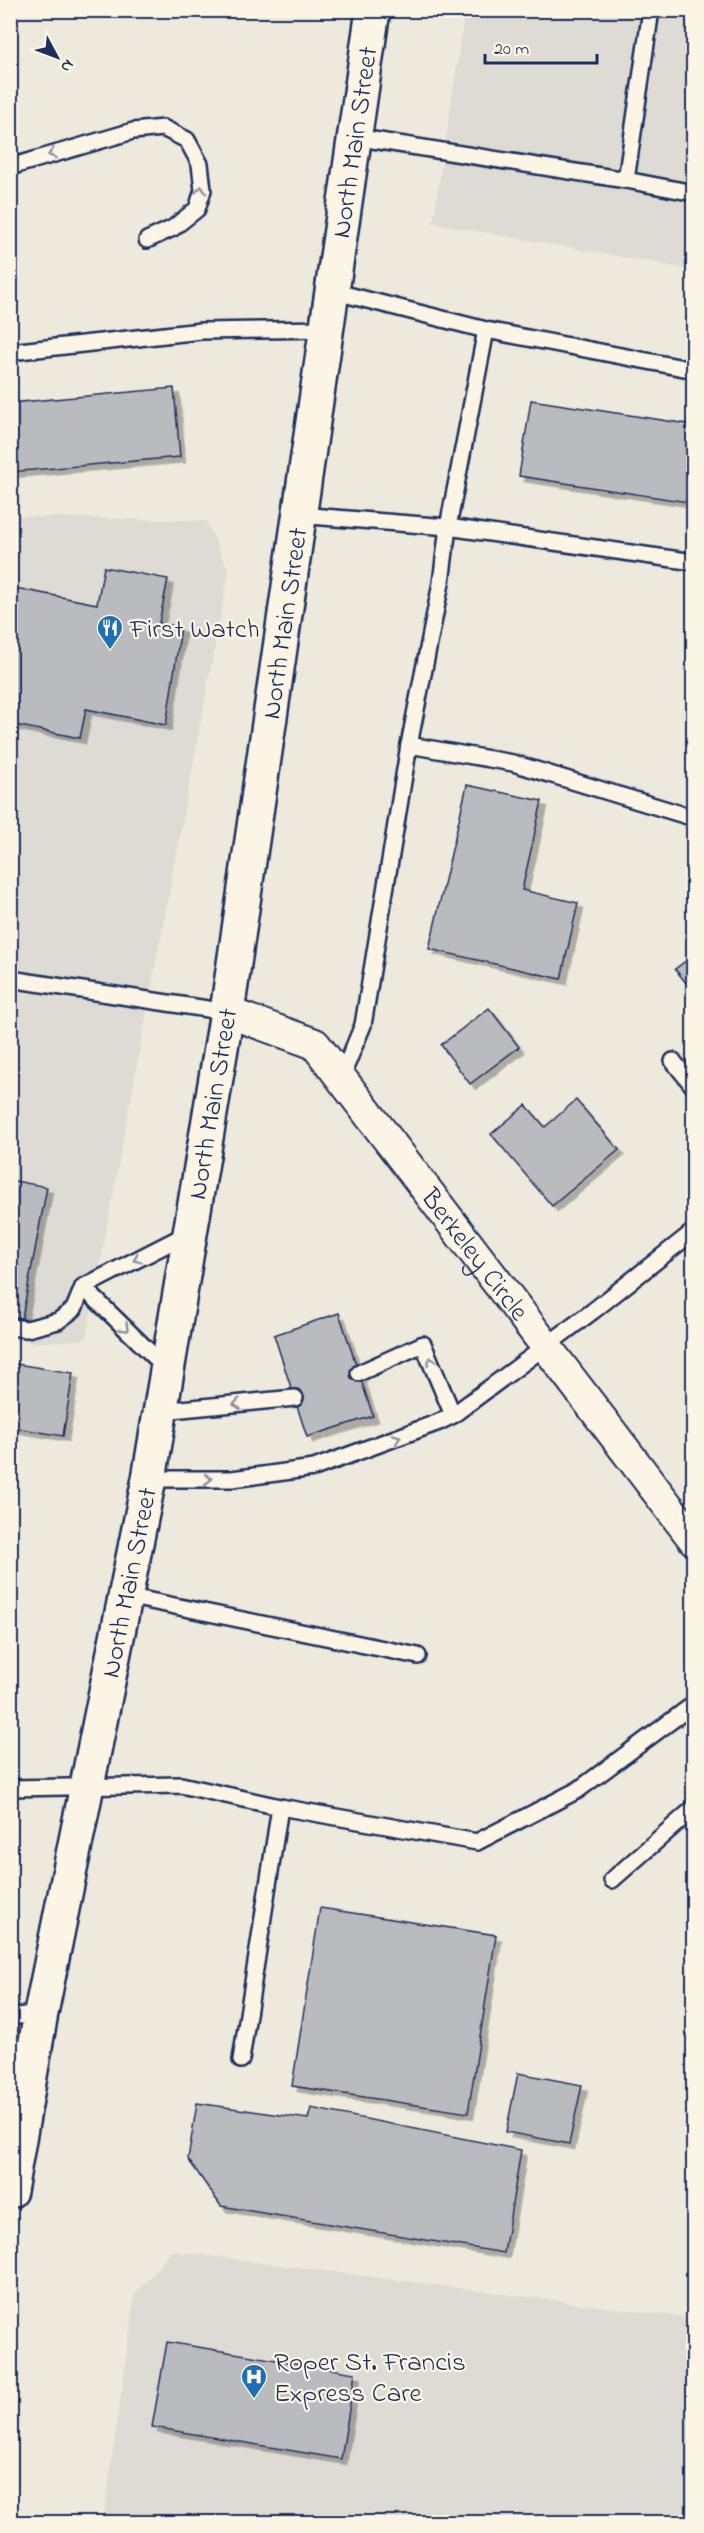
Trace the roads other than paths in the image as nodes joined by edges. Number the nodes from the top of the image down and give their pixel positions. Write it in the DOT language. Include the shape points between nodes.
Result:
graph roads {
  1 [pos="373,10"];
  2 [pos="651,10"];
  3 [pos="354,137"];
  4 [pos="10,167"];
  5 [pos="626,180"];
  6 [pos="693,193"];
  7 [pos="147,240"];
  8 [pos="332,291"];
  9 [pos="326,329"];
  10 [pos="486,330"];
  11 [pos="10,352"];
  12 [pos="693,370"];
  13 [pos="298,515"];
  14 [pos="448,527"];
  15 [pos="693,562"];
  16 [pos="410,745"];
  17 [pos="693,818"];
  18 [pos="10,979"];
  19 [pos="227,1012"];
  20 [pos="673,1061"];
  21 [pos="341,1078"];
  22 [pos="693,1087"];
  23 [pos="693,1231"];
  24 [pos="189,1233"];
  25 [pos="83,1287"];
  26 [pos="10,1327"];
  27 [pos="546,1346"];
  28 [pos="167,1370"];
  29 [pos="359,1373"];
  30 [pos="295,1398"];
  31 [pos="161,1411"];
  32 [pos="453,1415"];
  33 [pos="149,1479"];
  34 [pos="693,1540"];
  35 [pos="126,1596"];
  36 [pos="418,1656"];
  37 [pos="693,1704"];
  38 [pos="87,1787"];
  39 [pos="10,1788"];
  40 [pos="280,1807"];
  41 [pos="693,1808"];
  42 [pos="612,1880"];
  43 [pos="26,2015"];
  44 [pos="241,2060"];
  45 [pos="11,2174"];
  1 -- 3 [label="main road, North Main Street"];
  2 -- 5 [label="lane"];
  3 -- 5 [label="lane"];
  3 -- 8 [label="main road, North Main Street"];
  7 -- 4 [label="lane, one-way" via="173,228 197,209 203,190 200,164 187,140 163,128 133,131"];
  5 -- 6 [label="lane"];
  8 -- 9 [label="main road, North Main Street"];
  8 -- 10 [label="lane"];
  9 -- 11 [label="lane" via="201,331"];
  9 -- 13 [label="main road, North Main Street"];
  10 -- 12 [label="lane"];
  10 -- 14 [label="lane"];
  13 -- 14 [label="lane"];
  13 -- 19 [label="main road, North Main Street"];
  14 -- 15 [label="lane"];
  14 -- 16 [label="lane"];
  16 -- 17 [label="lane" via="513,763"];
  16 -- 21 [label="lane" via="363,1025"];
  18 -- 19 [label="lane"];
  19 -- 21 [label="street, Berkeley Circle" via="315,1044"];
  19 -- 24 [label="main road, North Main Street"];
  20 -- 22 [label="lane"];
  21 -- 27 [label="street, Berkeley Circle"];
  23 -- 27 [label="lane"];
  24 -- 25 [label="lane, one-way"];
  24 -- 28 [label="main road, North Main Street"];
  25 -- 26 [label="lane" via="74,1309 58,1321 27,1329"];
  25 -- 28 [label="lane, one-way"];
  27 -- 32 [label="lane"];
  27 -- 34 [label="street, Berkeley Circle"];
  28 -- 31 [label="main road, North Main Street"];
  32 -- 29 [label="lane, one-way" via="423,1344"];
  30 -- 31 [label="lane, one-way"];
  31 -- 33 [label="main road, North Main Street"];
  33 -- 32 [label="lane, one-way" via="232,1479 314,1467"];
  33 -- 35 [label="main road, North Main Street"];
  35 -- 36 [label="lane"];
  35 -- 38 [label="main road, North Main Street"];
  37 -- 40 [label="lane" via="578,1790 477,1842"];
  38 -- 39 [label="lane"];
  38 -- 40 [label="lane" via="181,1785"];
  38 -- 43 [label="main road, North Main Street"];
  40 -- 44 [label="lane"];
  41 -- 42 [label="lane"];
  43 -- 45 [label="main road, North Main Street"];
}
